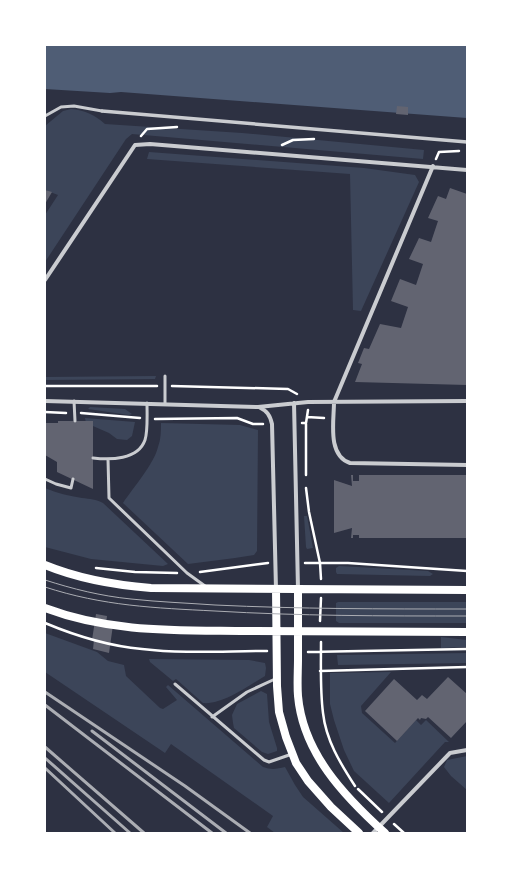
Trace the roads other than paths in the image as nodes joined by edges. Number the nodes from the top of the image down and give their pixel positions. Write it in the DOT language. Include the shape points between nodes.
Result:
graph roads {
  1 [pos="102,111"];
  2 [pos="45,116"];
  3 [pos="467,142"];
  4 [pos="433,166"];
  5 [pos="467,170"];
  6 [pos="45,280"];
  7 [pos="165,376"];
  8 [pos="45,401"];
  9 [pos="74,401"];
  10 [pos="467,401"];
  11 [pos="334,402"];
  12 [pos="147,403"];
  13 [pos="294,403"];
  14 [pos="165,404"];
  15 [pos="258,407"];
  16 [pos="75,421"];
  17 [pos="93,458"];
  18 [pos="108,460"];
  19 [pos="467,465"];
  20 [pos="45,479"];
  21 [pos="73,479"];
  22 [pos="45,565"];
  23 [pos="208,588"];
  24 [pos="276,589"];
  25 [pos="298,589"];
  26 [pos="467,590"];
  27 [pos="45,608"];
  28 [pos="277,631"];
  29 [pos="298,632"];
  30 [pos="467,632"];
  31 [pos="277,679"];
  32 [pos="175,684"];
  33 [pos="212,717"];
  34 [pos="467,750"];
  35 [pos="293,754"];
  36 [pos="376,830"];
  37 [pos="359,833"];
  38 [pos="385,833"];
  1 -- 2 [label="lane" via="74,106 61,107"];
  1 -- 3 [label="street"];
  4 -- 5 [label="street"];
  4 -- 6 [label="street" via="150,144 135,145"];
  4 -- 11 [label="street"];
  7 -- 14 [label="lane"];
  8 -- 9 [label="street"];
  9 -- 12 [label="street"];
  9 -- 16 [label="lane"];
  10 -- 11 [label="street"];
  11 -- 13 [label="street"];
  11 -- 19 [label="street" via="335,448 346,461 366,464"];
  12 -- 14 [label="street"];
  12 -- 18 [label="lane" via="145,440 140,449 128,456"];
  13 -- 15 [label="street"];
  13 -- 25 [label="street"];
  14 -- 15 [label="street"];
  15 -- 24 [label="street" via="266,411 272,424"];
  17 -- 18 [label="lane"];
  18 -- 23 [label="lane" via="109,498 187,573"];
  20 -- 21 [label="lane" via="71,488"];
  22 -- 23 [label="main road" via="90,580 130,587"];
  23 -- 24 [label="main road"];
  24 -- 25 [label="main road"];
  24 -- 28 [label="main road"];
  25 -- 26 [label="main road"];
  25 -- 29 [label="main road"];
  27 -- 28 [label="main road" via="92,622 143,629"];
  28 -- 29 [label="main road"];
  28 -- 31 [label="main road"];
  29 -- 30 [label="main road"];
  29 -- 36 [label="main road" via="298,696 309,742 327,772"];
  31 -- 33 [label="lane" via="247,692"];
  31 -- 35 [label="main road" via="279,712"];
  32 -- 33 [label="lane"];
  33 -- 35 [label="lane" via="264,760 270,762"];
  34 -- 36 [label="street" via="450,753"];
  35 -- 37 [label="main road" via="296,763 315,790"];
  36 -- 38 [label="main road"];
}
